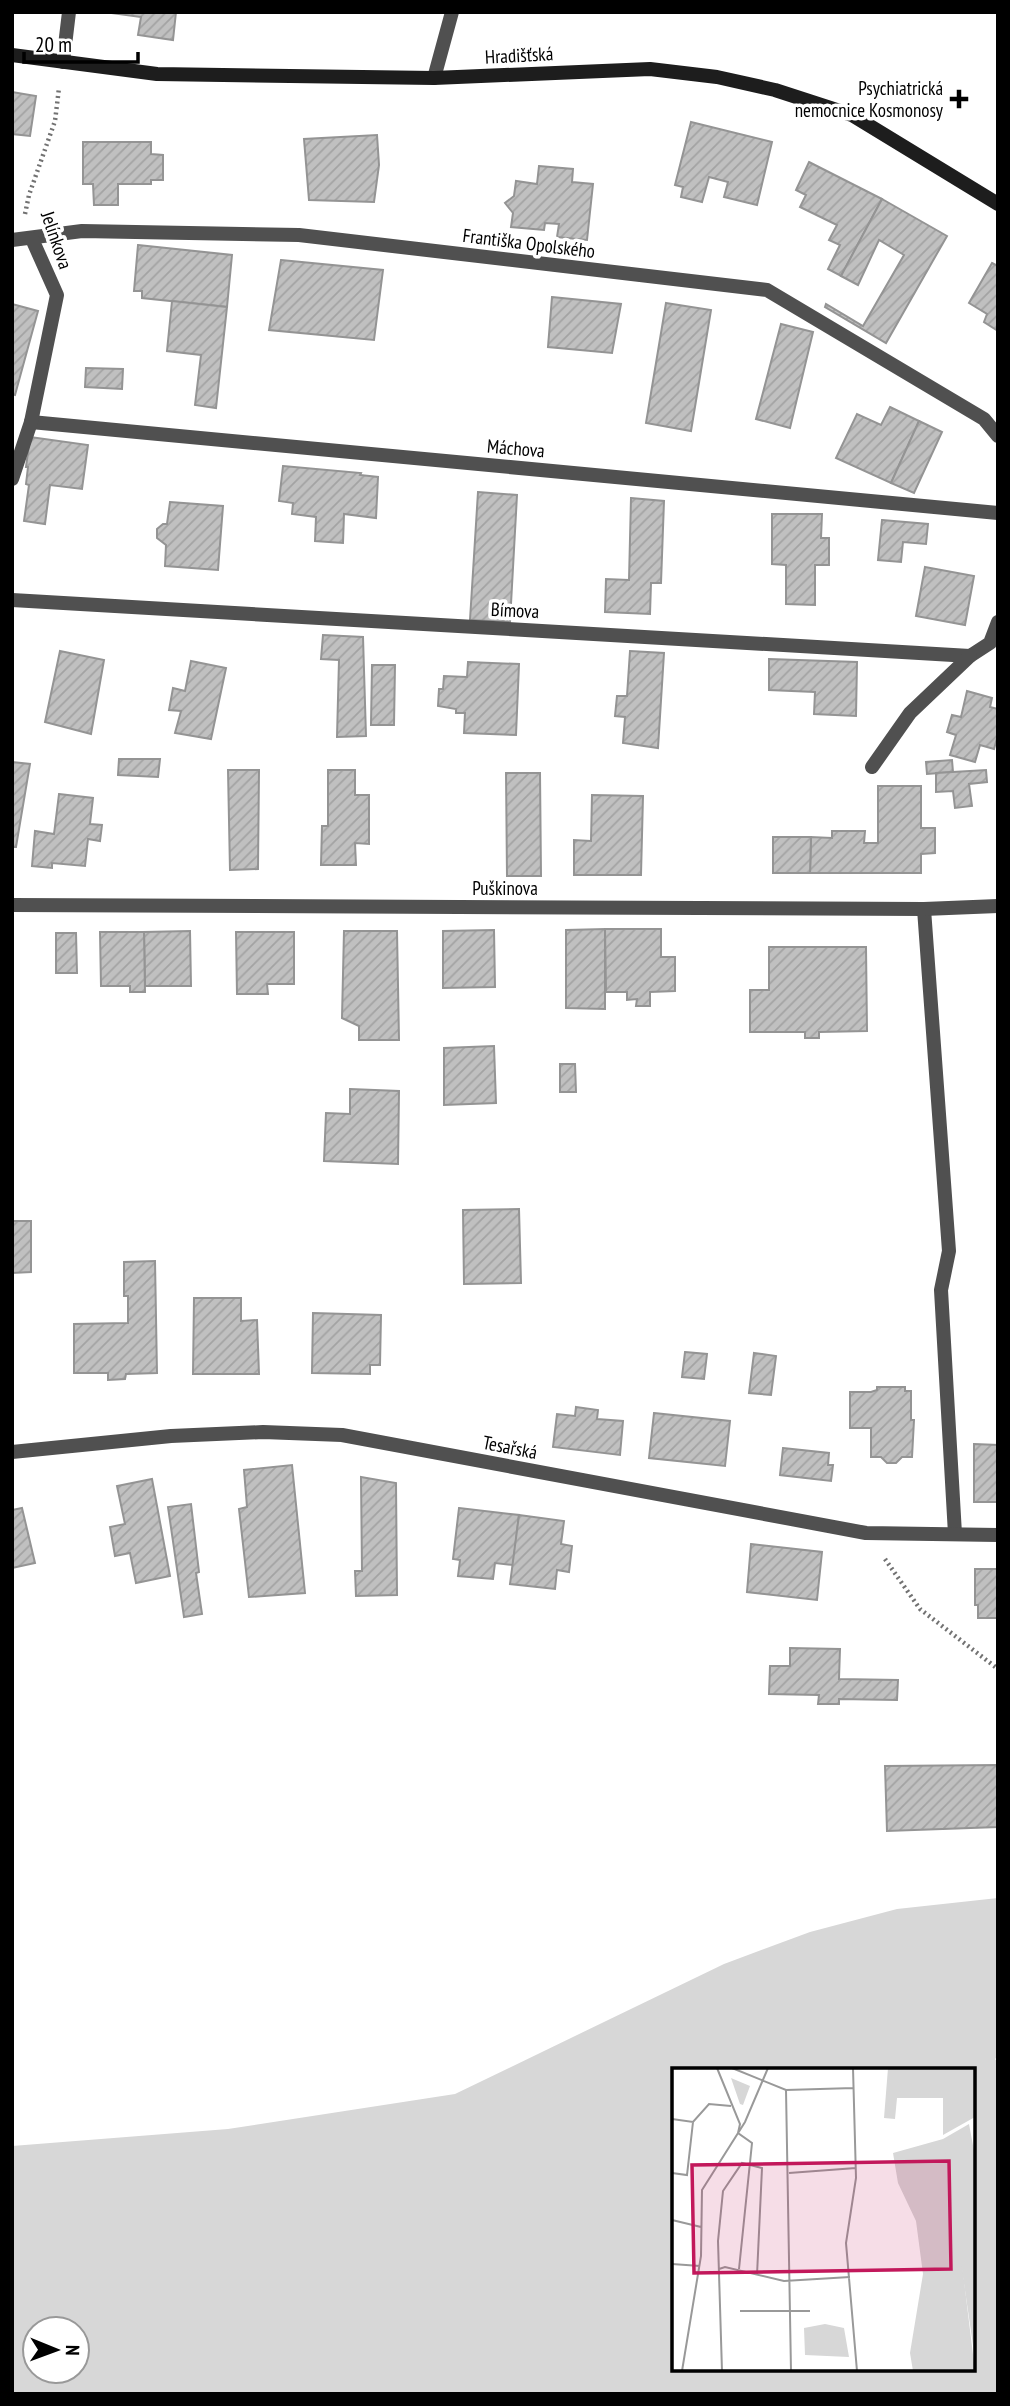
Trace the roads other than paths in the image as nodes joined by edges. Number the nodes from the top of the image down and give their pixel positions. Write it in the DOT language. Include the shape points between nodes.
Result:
graph roads {
  1 [pos="69,12"];
  2 [pos="452,12"];
  3 [pos="12,55"];
  4 [pos="63,62"];
  5 [pos="434,78"];
  6 [pos="998,204"];
  7 [pos="33,239"];
  8 [pos="12,240"];
  9 [pos="31,422"];
  10 [pos="998,436"];
  11 [pos="12,479"];
  12 [pos="998,513"];
  13 [pos="12,600"];
  14 [pos="998,622"];
  15 [pos="970,656"];
  16 [pos="872,767"];
  17 [pos="12,905"];
  18 [pos="998,906"];
  19 [pos="924,909"];
  20 [pos="12,1452"];
  21 [pos="955,1534"];
  22 [pos="998,1535"];
  1 -- 4 [label="street"];
  2 -- 5 [label="street"];
  3 -- 4 [label="main road, Hradišťská"];
  4 -- 5 [label="main road, Hradišťská" via="157,74"];
  5 -- 6 [label="main road, Hradišťská" via="650,69 717,76 852,115"];
  7 -- 8 [label="street, Františka Opolského"];
  7 -- 9 [label="street, Jelínkova" via="57,295"];
  7 -- 10 [label="street, Františka Opolského" via="82,230 299,235 767,290 984,419"];
  9 -- 11 [label="street, Jelínkova"];
  9 -- 12 [label="street, Máchova"];
  13 -- 15 [label="street, Bímova"];
  14 -- 15 [label="street" via="990,643"];
  15 -- 16 [label="street" via="910,713"];
  17 -- 19 [label="street, Puškinova"];
  18 -- 19 [label="street, Puškinova"];
  19 -- 21 [label="street" via="949,1251 941,1290"];
  20 -- 21 [label="street, Tesařská" via="171,1436 342,1436 866,1533"];
  21 -- 22 [label="street, Tesařská"];
}
